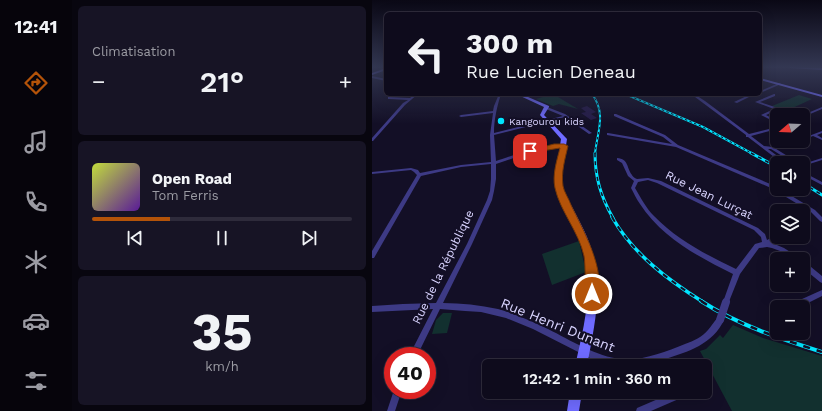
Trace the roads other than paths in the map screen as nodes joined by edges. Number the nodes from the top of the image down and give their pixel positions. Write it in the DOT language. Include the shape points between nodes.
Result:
graph roads {
  1 [pos="775,86"];
  2 [pos="788,86"];
  3 [pos="762,92"];
  4 [pos="774,95"];
  5 [pos="392,96"];
  6 [pos="414,96"];
  7 [pos="499,96"];
  8 [pos="523,96"];
  9 [pos="695,96"];
  10 [pos="748,96"];
  11 [pos="822,96"];
  12 [pos="409,99"];
  13 [pos="736,102"];
  14 [pos="547,108"];
  15 [pos="774,108"];
  16 [pos="822,108"];
  17 [pos="494,112"];
  18 [pos="770,112"];
  19 [pos="810,113"];
  20 [pos="615,115"];
  21 [pos="461,116"];
  22 [pos="565,116"];
  23 [pos="770,118"];
  24 [pos="546,120"];
  25 [pos="770,130"];
  26 [pos="822,132"];
  27 [pos="590,133"];
  28 [pos="608,134"];
  29 [pos="492,135"];
  30 [pos="813,135"];
  31 [pos="747,136"];
  32 [pos="810,136"];
  33 [pos="822,139"];
  34 [pos="372,140"];
  35 [pos="564,146"];
  36 [pos="677,146"];
  37 [pos="760,146"];
  38 [pos="775,156"];
  39 [pos="785,156"];
  40 [pos="618,159"];
  41 [pos="821,160"];
  42 [pos="493,163"];
  43 [pos="810,164"];
  44 [pos="372,173"];
  45 [pos="419,175"];
  46 [pos="810,177"];
  47 [pos="636,181"];
  48 [pos="822,184"];
  49 [pos="822,220"];
  50 [pos="770,241"];
  51 [pos="766,244"];
  52 [pos="787,252"];
  53 [pos="372,256"];
  54 [pos="810,270"];
  55 [pos="737,273"];
  56 [pos="822,280"];
  57 [pos="822,293"];
  58 [pos="806,300"];
  59 [pos="437,307"];
  60 [pos="372,308"];
  61 [pos="417,347"];
  62 [pos="584,351"];
  63 [pos="660,358"];
  64 [pos="582,359"];
  65 [pos="395,399"];
  66 [pos="575,399"];
  67 [pos="668,399"];
  68 [pos="391,411"];
  69 [pos="573,411"];
  70 [pos="640,411"];
  1 -- 3 [label="street"];
  2 -- 11 [label="street"];
  4 -- 15 [label="street" via="757,102"];
  5 -- 12 [label="street" via="389,98"];
  6 -- 12 [label="street"];
  7 -- 17 [label="street, Rue de la République"];
  8 -- 14 [label="street"];
  9 -- 31 [label="street" via="714,108"];
  10 -- 13 [label="street"];
  12 -- 34 [label="street"];
  14 -- 22 [label="street"];
  14 -- 24 [label="street" via="542,115"];
  16 -- 19 [label="street"];
  17 -- 21 [label="street"];
  17 -- 29 [label="street, Rue de la République"];
  18 -- 23 [label="street" via="763,115"];
  20 -- 36 [label="street" via="664,136"];
  22 -- 24 [label="street"];
  22 -- 27 [label="street"];
  24 -- 29 [label="street"];
  24 -- 35 [label="street" via="563,136"];
  25 -- 31 [label="street"];
  26 -- 30 [label="street"];
  28 -- 36 [label="street"];
  29 -- 42 [label="street, Rue de la République"];
  30 -- 32 [label="street"];
  30 -- 33 [label="street"];
  31 -- 37 [label="street"];
  35 -- 42 [label="street" via="530,151"];
  35 -- 62 [label="street" via="559,187 589,254 592,276"];
  36 -- 49 [label="street" via="773,187"];
  37 -- 38 [label="street"];
  37 -- 39 [label="street" via="772,148"];
  40 -- 47 [label="street" via="624,162 630,176"];
  41 -- 43 [label="street"];
  42 -- 45 [label="street" via="461,166"];
  42 -- 59 [label="street, Rue de la République" via="489,199 468,248"];
  44 -- 45 [label="street" via="411,169"];
  45 -- 53 [label="street"];
  46 -- 48 [label="street"];
  47 -- 51 [label="street, Rue Jean Lurçat" via="648,179 659,182 756,229"];
  47 -- 55 [label="street" via="633,188 637,197 656,222 686,246"];
  50 -- 51 [label="street, Rue Henri Dunant"];
  51 -- 52 [label="street"];
  51 -- 55 [label="street, Rue Henri Dunant" via="757,246"];
  54 -- 56 [label="street"];
  55 -- 63 [label="street, Rue Henri Dunant, bridge" via="720,320 710,335 694,345"];
  57 -- 58 [label="street"];
  59 -- 60 [label="street, Rue Henri Dunant"];
  59 -- 61 [label="street, Rue de la République"];
  59 -- 62 [label="street, Rue Henri Dunant" via="479,310 515,318"];
  62 -- 63 [label="street, Rue Henri Dunant" via="614,362 632,363"];
  62 -- 64 [label="street"];
  65 -- 68 [label="street"];
  66 -- 69 [label="street"];
  67 -- 70 [label="street"];
}
